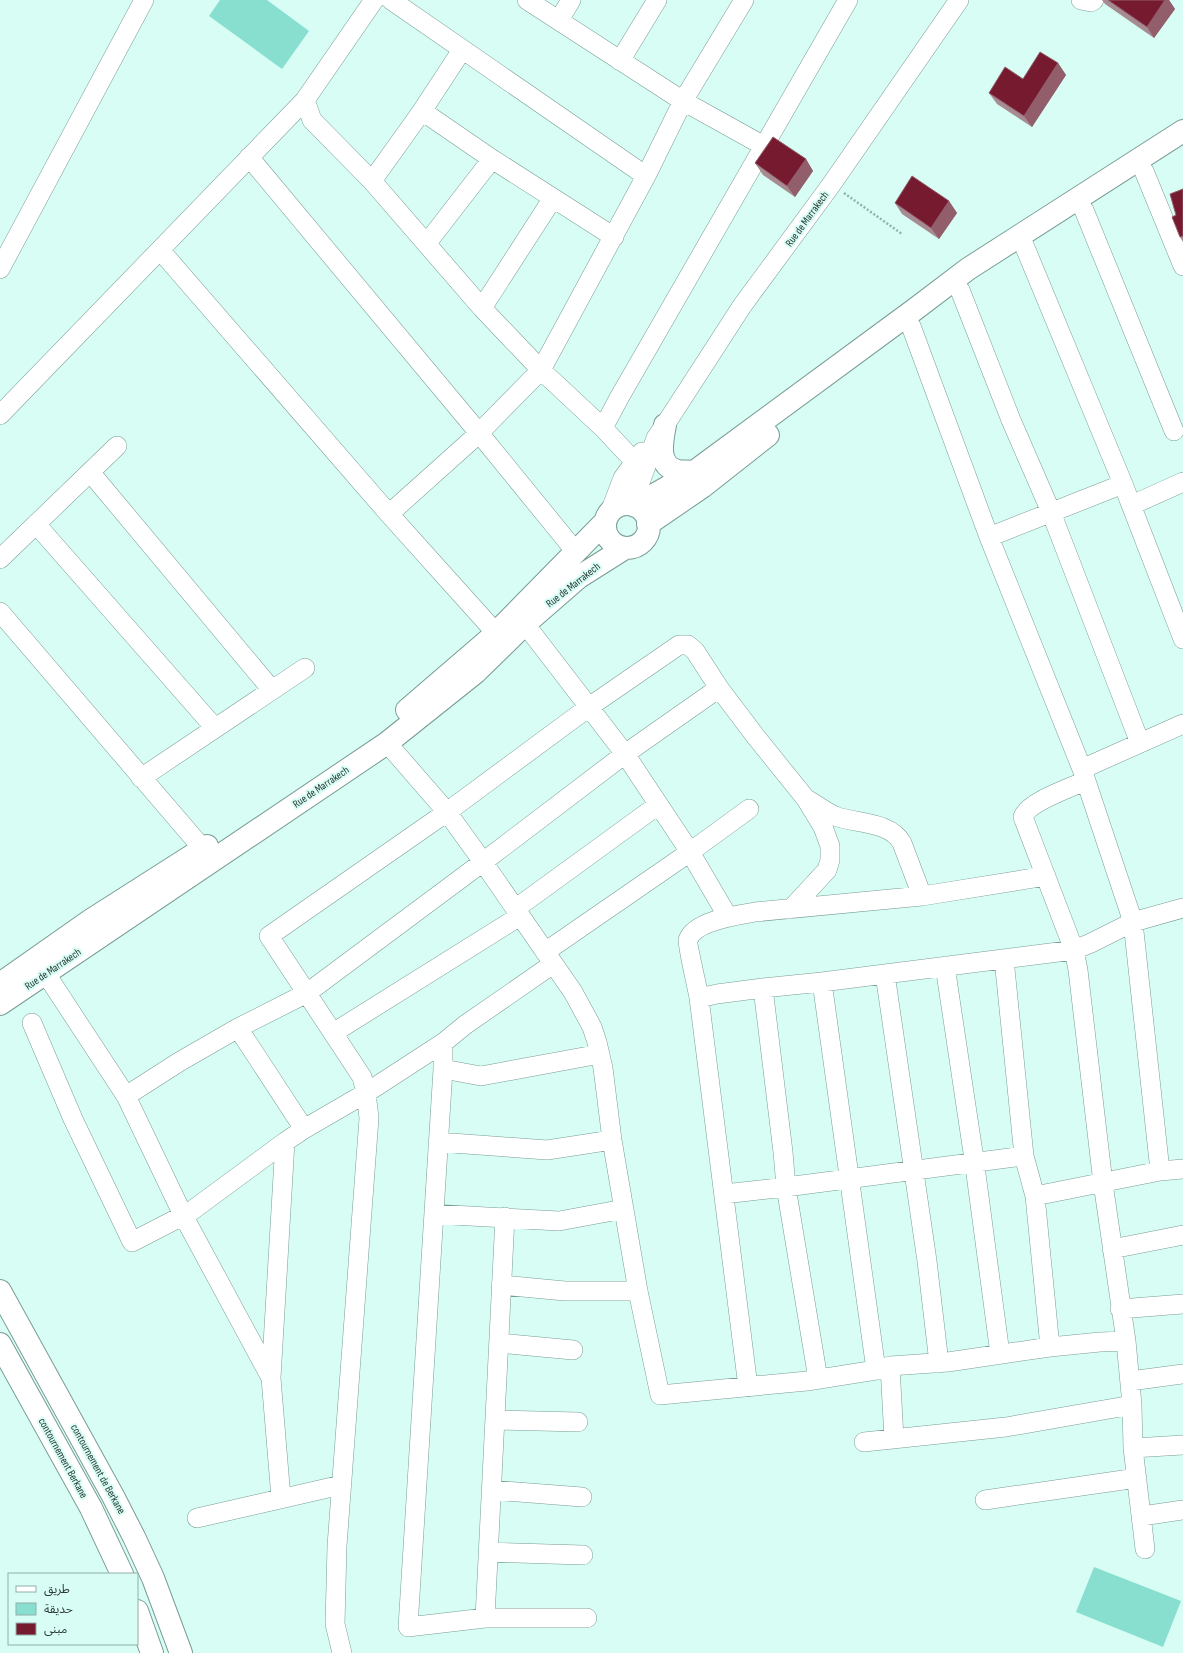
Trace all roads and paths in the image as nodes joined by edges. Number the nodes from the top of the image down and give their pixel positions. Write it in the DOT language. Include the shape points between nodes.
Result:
graph roads {
  1 [pos="144,0"];
  2 [pos="374,0"];
  3 [pos="391,0"];
  4 [pos="527,0"];
  5 [pos="571,0"];
  6 [pos="657,0"];
  7 [pos="744,0"];
  8 [pos="848,0"];
  9 [pos="959,0"];
  10 [pos="1081,0"];
  11 [pos="1094,0"];
  12 [pos="559,20"];
  13 [pos="462,50"];
  14 [pos="620,61"];
  15 [pos="305,100"];
  16 [pos="683,102"];
  17 [pos="422,112"];
  18 [pos="1183,131"];
  19 [pos="764,146"];
  20 [pos="1183,147"];
  21 [pos="249,157"];
  22 [pos="492,159"];
  23 [pos="1144,171"];
  24 [pos="646,176"];
  25 [pos="372,181"];
  26 [pos="832,185"];
  27 [pos="553,198"];
  28 [pos="1084,210"];
  29 [pos="902,234"];
  30 [pos="614,237"];
  31 [pos="427,243"];
  32 [pos="1024,245"];
  33 [pos="160,250"];
  34 [pos="1183,266"];
  35 [pos="0,269"];
  36 [pos="960,290"];
  37 [pos="482,308"];
  38 [pos="911,326"];
  39 [pos="541,370"];
  40 [pos="0,415"];
  41 [pos="603,428"];
  42 [pos="1174,431"];
  43 [pos="660,432"];
  44 [pos="480,433"];
  45 [pos="117,446"];
  46 [pos="634,461"];
  47 [pos="90,472"];
  48 [pos="694,472"];
  49 [pos="1183,482"];
  50 [pos="1124,484"];
  51 [pos="1132,505"];
  52 [pos="634,506"];
  53 [pos="1052,512"];
  54 [pos="389,514"];
  55 [pos="608,517"];
  56 [pos="36,524"];
  57 [pos="648,524"];
  58 [pos="989,537"];
  59 [pos="625,548"];
  60 [pos="576,552"];
  61 [pos="0,559"];
  62 [pos="0,612"];
  63 [pos="525,624"];
  64 [pos="496,634"];
  65 [pos="1182,636"];
  66 [pos="305,668"];
  67 [pos="719,688"];
  68 [pos="272,690"];
  69 [pos="590,707"];
  70 [pos="1183,724"];
  71 [pos="215,728"];
  72 [pos="387,743"];
  73 [pos="1140,743"];
  74 [pos="625,754"];
  75 [pos="1084,775"];
  76 [pos="141,778"];
  77 [pos="806,799"];
  78 [pos="658,805"];
  79 [pos="748,809"];
  80 [pos="447,812"];
  81 [pos="203,849"];
  82 [pos="690,852"];
  83 [pos="483,862"];
  84 [pos="1046,876"];
  85 [pos="922,896"];
  86 [pos="1183,908"];
  87 [pos="791,909"];
  88 [pos="518,913"];
  89 [pos="728,917"];
  90 [pos="1133,922"];
  91 [pos="1074,950"];
  92 [pos="549,958"];
  93 [pos="1004,959"];
  94 [pos="945,966"];
  95 [pos="46,974"];
  96 [pos="885,974"];
  97 [pos="822,982"];
  98 [pos="0,984"];
  99 [pos="763,988"];
  100 [pos="307,993"];
  101 [pos="699,998"];
  102 [pos="0,1004"];
  103 [pos="32,1023"];
  104 [pos="238,1028"];
  105 [pos="333,1033"];
  106 [pos="443,1043"];
  107 [pos="600,1054"];
  108 [pos="443,1069"];
  109 [pos="366,1093"];
  110 [pos="126,1096"];
  111 [pos="304,1129"];
  112 [pos="612,1140"];
  113 [pos="285,1142"];
  114 [pos="438,1142"];
  115 [pos="1024,1156"];
  116 [pos="974,1162"];
  117 [pos="1183,1169"];
  118 [pos="914,1170"];
  119 [pos="1160,1171"];
  120 [pos="849,1179"];
  121 [pos="1103,1184"];
  122 [pos="786,1188"];
  123 [pos="724,1194"];
  124 [pos="1035,1196"];
  125 [pos="624,1209"];
  126 [pos="434,1214"];
  127 [pos="183,1215"];
  128 [pos="505,1218"];
  129 [pos="1183,1235"];
  130 [pos="1112,1249"];
  131 [pos="501,1285"];
  132 [pos="0,1292"];
  133 [pos="638,1292"];
  134 [pos="1183,1304"];
  135 [pos="1120,1309"];
  136 [pos="1126,1341"];
  137 [pos="498,1343"];
  138 [pos="0,1344"];
  139 [pos="1050,1348"];
  140 [pos="573,1350"];
  141 [pos="1000,1354"];
  142 [pos="939,1363"];
  143 [pos="883,1368"];
  144 [pos="1183,1374"];
  145 [pos="272,1378"];
  146 [pos="818,1379"];
  147 [pos="1130,1381"];
  148 [pos="748,1387"];
  149 [pos="1132,1405"];
  150 [pos="495,1420"];
  151 [pos="578,1422"];
  152 [pos="894,1439"];
  153 [pos="864,1442"];
  154 [pos="1183,1445"];
  155 [pos="1133,1448"];
  156 [pos="1137,1478"];
  157 [pos="341,1485"];
  158 [pos="491,1490"];
  159 [pos="582,1497"];
  160 [pos="281,1498"];
  161 [pos="985,1500"];
  162 [pos="1183,1510"];
  163 [pos="1142,1516"];
  164 [pos="197,1518"];
  165 [pos="1145,1549"];
  166 [pos="488,1552"];
  167 [pos="584,1555"];
  168 [pos="122,1573"];
  169 [pos="138,1614"];
  170 [pos="485,1618"];
  171 [pos="587,1618"];
  172 [pos="152,1653"];
  173 [pos="181,1653"];
  174 [pos="342,1653"];
  1 -- 35 [label="street"];
  2 -- 15 [label="street"];
  3 -- 13 [label="street"];
  4 -- 12 [label="street"];
  5 -- 12 [label="street"];
  6 -- 14 [label="street"];
  7 -- 16 [label="street"];
  8 -- 19 [label="street"];
  9 -- 26 [label="street, Rue de Marrakech"];
  10 -- 11 [label="street"];
  12 -- 14 [label="street"];
  13 -- 17 [label="street"];
  13 -- 24 [label="street"];
  14 -- 16 [label="street"];
  15 -- 21 [label="street"];
  15 -- 25 [label="street" via="312,120"];
  16 -- 19 [label="street"];
  16 -- 24 [label="street"];
  17 -- 22 [label="street"];
  17 -- 25 [label="street"];
  18 -- 48 [label="main road" via="968,269"];
  19 -- 41 [label="street"];
  20 -- 23 [label="main road"];
  21 -- 33 [label="street"];
  21 -- 44 [label="street"];
  22 -- 27 [label="street"];
  22 -- 31 [label="street"];
  23 -- 28 [label="main road"];
  23 -- 34 [label="street"];
  24 -- 30 [label="street"];
  25 -- 31 [label="street"];
  26 -- 29 [label="path"];
  26 -- 43 [label="street, Rue de Marrakech" via="742,306"];
  27 -- 30 [label="street"];
  27 -- 37 [label="street"];
  28 -- 32 [label="main road"];
  28 -- 42 [label="street"];
  30 -- 39 [label="street"];
  31 -- 37 [label="street"];
  32 -- 36 [label="main road" via="992,265"];
  32 -- 50 [label="street"];
  33 -- 40 [label="street"];
  33 -- 54 [label="street"];
  36 -- 38 [label="main road"];
  36 -- 53 [label="street" via="1011,420"];
  37 -- 39 [label="street"];
  38 -- 57 [label="main road" via="702,487"];
  38 -- 58 [label="street"];
  39 -- 41 [label="street"];
  39 -- 44 [label="street"];
  41 -- 46 [label="street"];
  43 -- 46 [label="street, Rue de Marrakech"];
  43 -- 48 [label="main road" via="660,449 668,465 678,471"];
  43 -- 52 [label="street, Rue de Marrakech"];
  44 -- 54 [label="street"];
  44 -- 60 [label="street"];
  45 -- 47 [label="street"];
  46 -- 55 [label="street, Rue de Marrakech" via="623,478"];
  47 -- 56 [label="street"];
  47 -- 68 [label="street"];
  48 -- 52 [label="main road"];
  49 -- 51 [label="street"];
  50 -- 51 [label="street"];
  50 -- 53 [label="street"];
  51 -- 65 [label="street"];
  52 -- 55 [label="main road" via="620,505"];
  52 -- 57 [label="main road" via="644,513"];
  53 -- 58 [label="street"];
  53 -- 73 [label="street"];
  54 -- 64 [label="street"];
  55 -- 59 [label="main road" via="606,534 609,540"];
  55 -- 60 [label="main road, Rue de Marrakech"];
  56 -- 61 [label="street"];
  56 -- 71 [label="street"];
  57 -- 59 [label="main road" via="642,541 637,546"];
  58 -- 75 [label="street"];
  59 -- 63 [label="main road, Rue de Marrakech" via="579,578"];
  60 -- 64 [label="main road, Rue de Marrakech"];
  62 -- 76 [label="street"];
  63 -- 69 [label="street"];
  63 -- 72 [label="main road, Rue de Marrakech" via="476,672"];
  64 -- 81 [label="main road, Rue de Marrakech" via="398,718"];
  66 -- 68 [label="street"];
  67 -- 69 [label="street" via="695,651 688,645 679,645"];
  67 -- 74 [label="street"];
  67 -- 77 [label="street"];
  68 -- 71 [label="street"];
  69 -- 74 [label="street"];
  69 -- 80 [label="street"];
  70 -- 73 [label="street"];
  71 -- 76 [label="street"];
  72 -- 80 [label="street"];
  72 -- 95 [label="main road, Rue de Marrakech"];
  73 -- 75 [label="street"];
  74 -- 78 [label="street"];
  74 -- 83 [label="street"];
  75 -- 84 [label="street" via="1025,812 1023,817"];
  75 -- 90 [label="street"];
  76 -- 81 [label="street"];
  77 -- 85 [label="street" via="836,816 878,826 898,835"];
  77 -- 87 [label="street" via="823,827 830,846 830,860 827,870"];
  78 -- 82 [label="street"];
  78 -- 88 [label="street"];
  79 -- 82 [label="street"];
  80 -- 83 [label="street"];
  80 -- 100 [label="street" via="269,936"];
  81 -- 98 [label="main road, Rue de Marrakech" via="91,920"];
  82 -- 89 [label="street"];
  82 -- 92 [label="street"];
  83 -- 88 [label="street"];
  83 -- 100 [label="street"];
  84 -- 85 [label="street"];
  84 -- 91 [label="street"];
  85 -- 87 [label="street"];
  86 -- 90 [label="street"];
  87 -- 89 [label="street"];
  88 -- 92 [label="street"];
  88 -- 105 [label="street"];
  89 -- 101 [label="street" via="697,928 692,932 688,942"];
  90 -- 91 [label="street"];
  90 -- 119 [label="street"];
  91 -- 93 [label="street"];
  91 -- 121 [label="street"];
  92 -- 106 [label="street"];
  92 -- 107 [label="street" via="583,1008"];
  93 -- 94 [label="street"];
  93 -- 115 [label="street"];
  94 -- 96 [label="street"];
  94 -- 116 [label="street"];
  95 -- 102 [label="main road, Rue de Marrakech"];
  95 -- 110 [label="street"];
  96 -- 97 [label="street"];
  96 -- 118 [label="street"];
  97 -- 99 [label="street"];
  97 -- 120 [label="street"];
  99 -- 101 [label="street"];
  99 -- 122 [label="street"];
  100 -- 104 [label="street"];
  100 -- 105 [label="street"];
  101 -- 123 [label="street"];
  103 -- 127 [label="street" via="73,1119 132,1242"];
  104 -- 110 [label="street"];
  104 -- 111 [label="street"];
  105 -- 109 [label="street" via="362,1077"];
  106 -- 108 [label="street"];
  106 -- 109 [label="street"];
  107 -- 108 [label="street" via="481,1076"];
  107 -- 112 [label="street"];
  108 -- 114 [label="street"];
  109 -- 111 [label="street"];
  109 -- 157 [label="street" via="369,1118 362,1231"];
  110 -- 127 [label="street"];
  111 -- 113 [label="street"];
  112 -- 114 [label="street" via="547,1150"];
  112 -- 125 [label="street"];
  113 -- 127 [label="street"];
  113 -- 145 [label="street"];
  114 -- 126 [label="street"];
  115 -- 116 [label="street"];
  115 -- 124 [label="street"];
  116 -- 118 [label="street"];
  116 -- 141 [label="street"];
  117 -- 119 [label="street"];
  118 -- 120 [label="street"];
  118 -- 142 [label="street"];
  119 -- 121 [label="street"];
  120 -- 122 [label="street"];
  120 -- 143 [label="street"];
  121 -- 124 [label="street"];
  121 -- 130 [label="street"];
  122 -- 123 [label="street"];
  122 -- 146 [label="street"];
  123 -- 148 [label="street"];
  124 -- 139 [label="street"];
  125 -- 128 [label="street" via="559,1221"];
  125 -- 133 [label="street"];
  126 -- 128 [label="street"];
  126 -- 170 [label="street" via="408,1627"];
  127 -- 145 [label="street"];
  128 -- 131 [label="street"];
  129 -- 130 [label="street"];
  130 -- 135 [label="street"];
  131 -- 133 [label="street" via="565,1292"];
  131 -- 137 [label="street"];
  132 -- 173 [label="main road, contournement de Berkane" via="113,1496 152,1578"];
  133 -- 148 [label="street" via="660,1395"];
  134 -- 135 [label="street"];
  135 -- 136 [label="street"];
  136 -- 139 [label="street"];
  136 -- 147 [label="street"];
  137 -- 140 [label="street"];
  137 -- 150 [label="street"];
  138 -- 168 [label="main road, contournement Berkane" via="91,1508"];
  139 -- 141 [label="street"];
  141 -- 142 [label="street"];
  142 -- 143 [label="street"];
  143 -- 146 [label="street"];
  143 -- 152 [label="street"];
  144 -- 147 [label="street"];
  145 -- 160 [label="street"];
  146 -- 148 [label="street"];
  147 -- 149 [label="street"];
  149 -- 152 [label="street" via="1006,1427"];
  149 -- 155 [label="street"];
  150 -- 151 [label="street"];
  150 -- 158 [label="street"];
  152 -- 153 [label="street"];
  154 -- 155 [label="street"];
  155 -- 156 [label="street"];
  156 -- 161 [label="street"];
  156 -- 163 [label="street"];
  157 -- 160 [label="street"];
  157 -- 174 [label="street" via="334,1624"];
  158 -- 159 [label="street"];
  158 -- 166 [label="street"];
  160 -- 164 [label="street"];
  162 -- 163 [label="street"];
  163 -- 165 [label="street"];
  166 -- 167 [label="street"];
  166 -- 170 [label="street"];
  169 -- 172 [label="main road"];
  170 -- 171 [label="street"];
}
